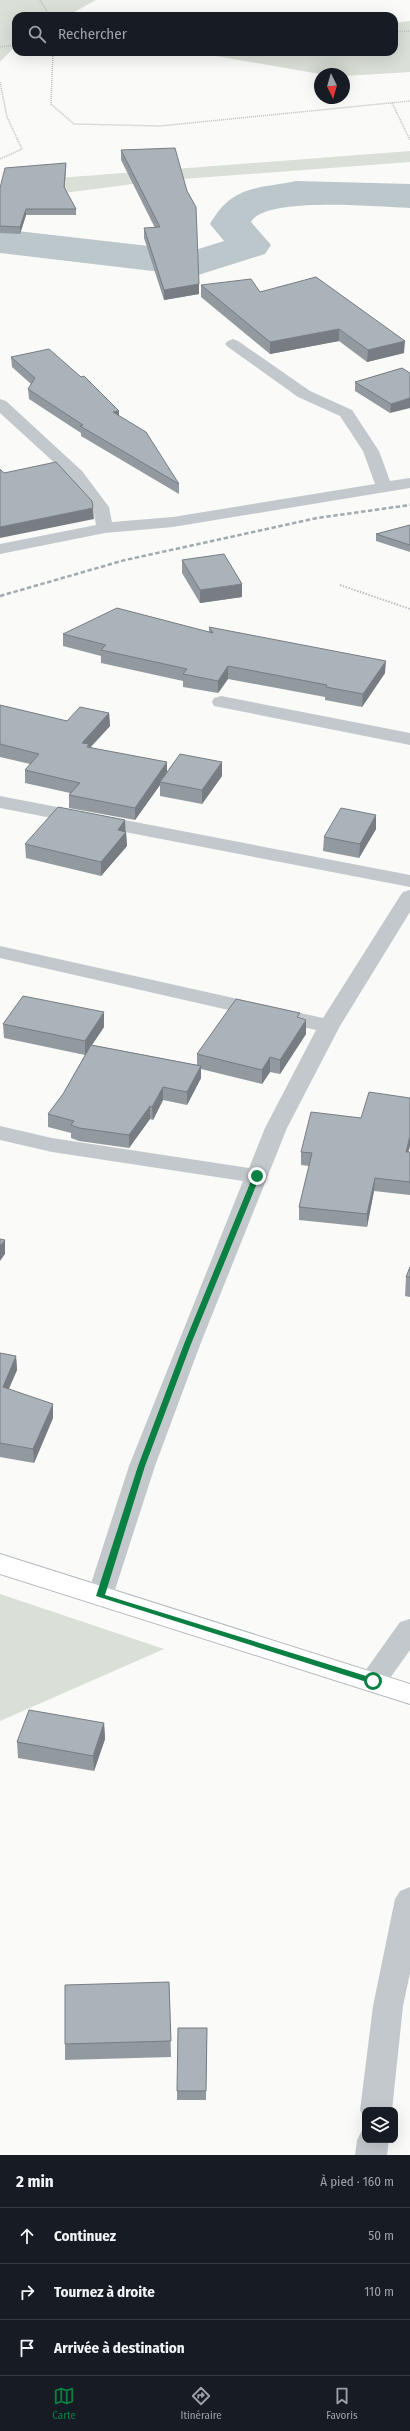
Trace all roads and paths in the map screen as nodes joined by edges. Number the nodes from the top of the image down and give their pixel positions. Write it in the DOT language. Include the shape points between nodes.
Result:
graph roads {
  1 [pos="40,0"];
  2 [pos="48,12"];
  3 [pos="410,31"];
  4 [pos="398,32"];
  5 [pos="12,46"];
  6 [pos="0,47"];
  7 [pos="53,56"];
  8 [pos="0,82"];
  9 [pos="410,101"];
  10 [pos="392,103"];
  11 [pos="410,140"];
  12 [pos="0,159"];
  13 [pos="233,344"];
  14 [pos="0,404"];
  15 [pos="410,483"];
  16 [pos="384,486"];
  17 [pos="105,528"];
  18 [pos="0,549"];
  19 [pos="340,585"];
  20 [pos="410,609"];
  21 [pos="221,702"];
  22 [pos="410,739"];
  23 [pos="0,802"];
  24 [pos="410,881"];
  25 [pos="410,896"];
  26 [pos="0,952"];
  27 [pos="329,1026"];
  28 [pos="0,1133"];
  29 [pos="257,1176"];
  30 [pos="0,1564"];
  31 [pos="100,1596"];
  32 [pos="410,1629"];
  33 [pos="373,1681"];
  34 [pos="410,1694"];
  35 [pos="410,1899"];
  36 [pos="376,2107"];
  37 [pos="373,2143"];
  38 [pos="371,2155"];
  1 -- 2 [label="path"];
  3 -- 4 [label="path"];
  5 -- 6 [label="path"];
  7 -- 10 [label="path" via="51,104 74,124 160,126"];
  8 -- 12 [label="path" via="7,117 22,149"];
  9 -- 10 [label="path"];
  10 -- 11 [label="path"];
  13 -- 16 [label="street" via="304,394 346,413 371,451"];
  14 -- 17 [label="street" via="76,474 101,507"];
  15 -- 16 [label="street"];
  16 -- 17 [label="street" via="173,522"];
  17 -- 18 [label="street"];
  19 -- 20 [label="path"];
  21 -- 22 [label="street"];
  23 -- 24 [label="street"];
  25 -- 27 [label="street"];
  26 -- 27 [label="street"];
  27 -- 29 [label="street" via="276,1128"];
  28 -- 29 [label="street" via="52,1145"];
  29 -- 31 [label="street" via="188,1344 142,1466"];
  30 -- 31 [label="street"];
  31 -- 33 [label="street"];
  32 -- 33 [label="street"];
  33 -- 34 [label="street"];
  35 -- 36 [label="street" via="404,1918 388,2006"];
  37 -- 38 [label="street"];
}
